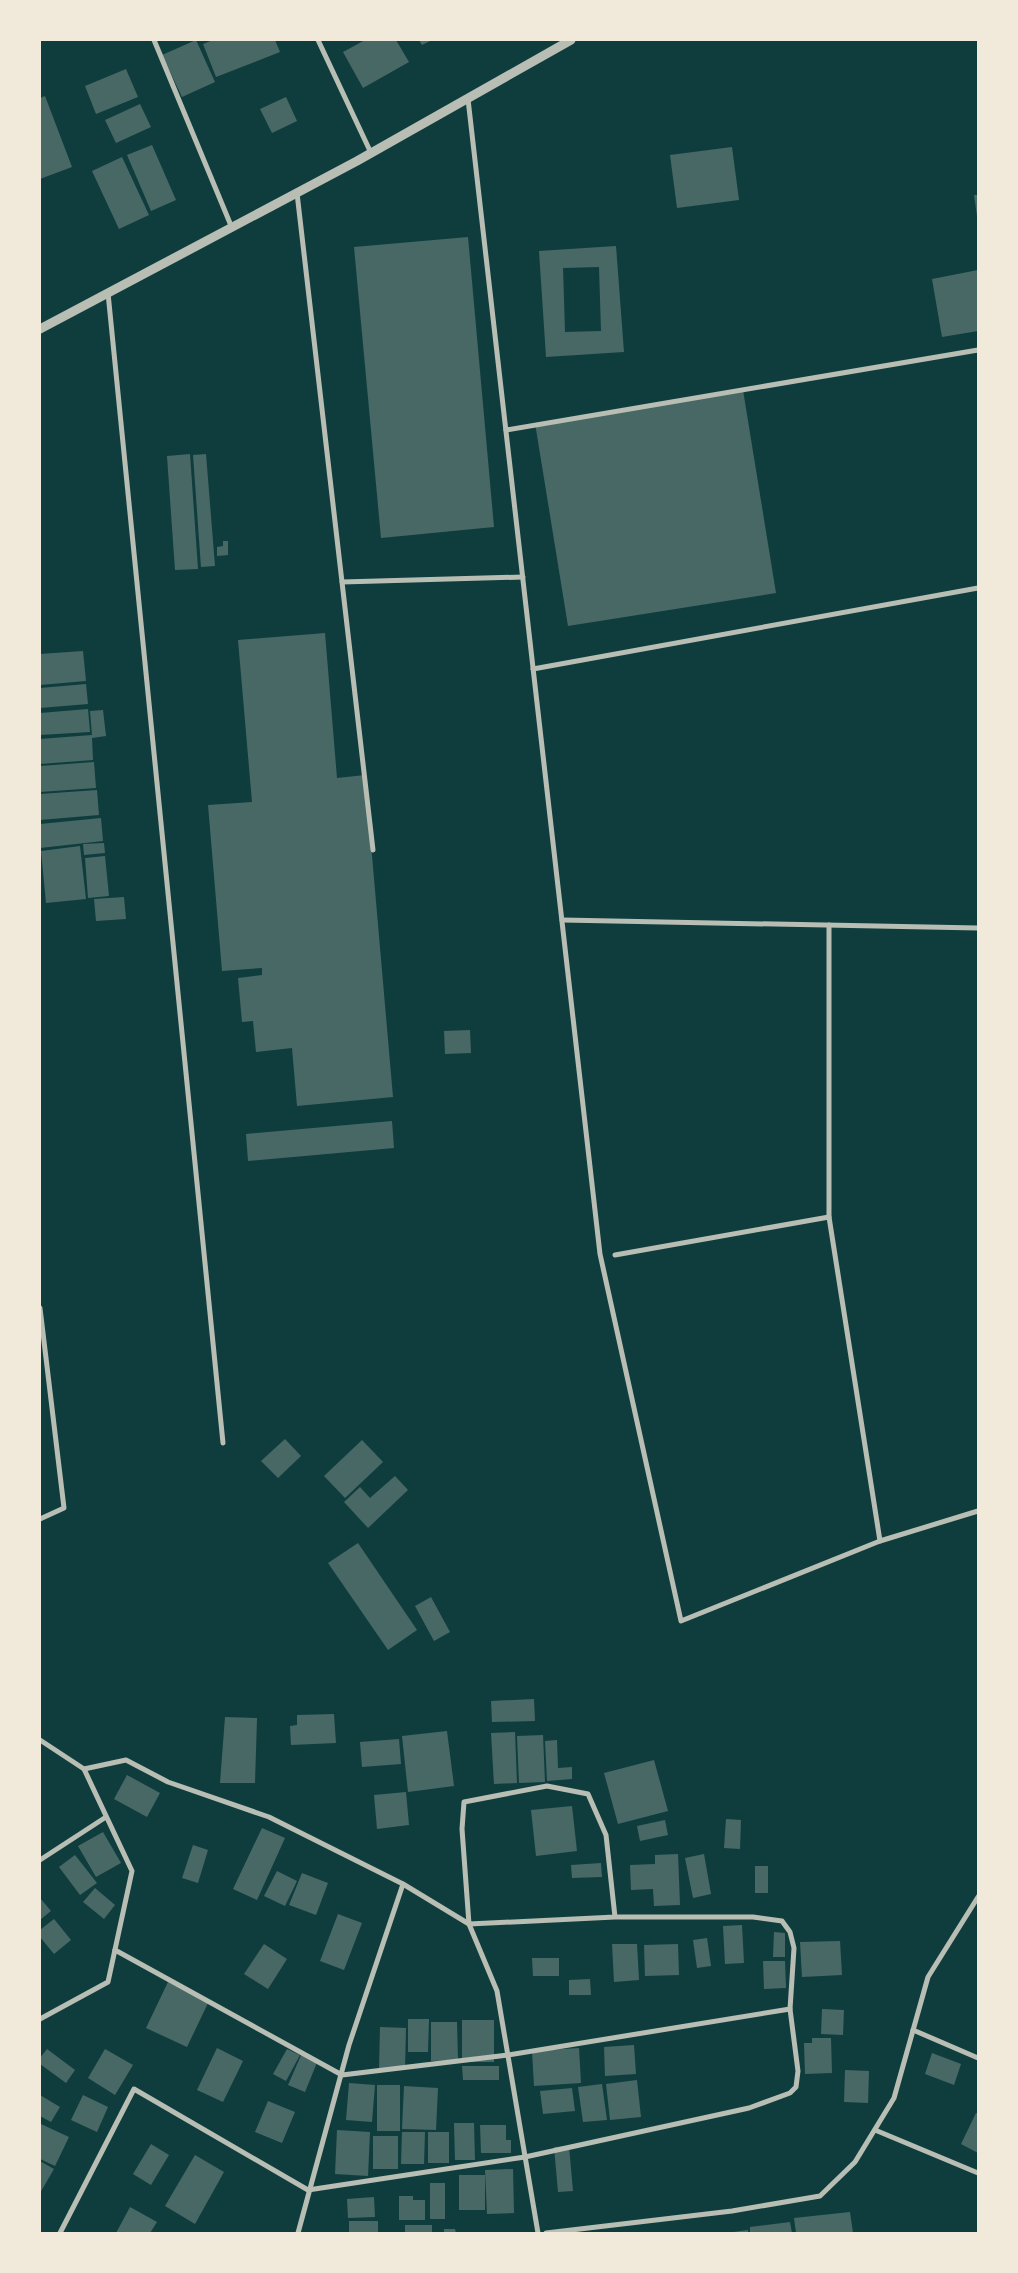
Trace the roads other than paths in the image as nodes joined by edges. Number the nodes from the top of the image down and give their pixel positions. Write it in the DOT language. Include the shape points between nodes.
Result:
graph roads {
  1 [pos="154,40"];
  2 [pos="318,40"];
  3 [pos="571,40"];
  4 [pos="468,99"];
  5 [pos="371,153"];
  6 [pos="297,193"];
  7 [pos="232,228"];
  8 [pos="108,293"];
  9 [pos="40,329"];
  10 [pos="978,350"];
  11 [pos="506,430"];
  12 [pos="523,577"];
  13 [pos="342,582"];
  14 [pos="978,588"];
  15 [pos="533,669"];
  16 [pos="373,850"];
  17 [pos="562,920"];
  18 [pos="829,925"];
  19 [pos="978,928"];
  20 [pos="829,1217"];
  21 [pos="615,1255"];
  22 [pos="40,1308"];
  23 [pos="223,1443"];
  24 [pos="978,1511"];
  25 [pos="40,1519"];
  26 [pos="880,1541"];
  27 [pos="40,1740"];
  28 [pos="84,1769"];
  29 [pos="106,1817"];
  30 [pos="40,1860"];
  31 [pos="403,1884"];
  32 [pos="978,1897"];
  33 [pos="615,1917"];
  34 [pos="469,1924"];
  35 [pos="115,1950"];
  36 [pos="790,2009"];
  37 [pos="40,2018"];
  38 [pos="913,2030"];
  39 [pos="508,2055"];
  40 [pos="978,2058"];
  41 [pos="342,2075"];
  42 [pos="875,2130"];
  43 [pos="525,2157"];
  44 [pos="978,2173"];
  45 [pos="308,2190"];
  46 [pos="60,2233"];
  47 [pos="298,2233"];
  48 [pos="538,2233"];
  49 [pos="546,2233"];
  1 -- 7 [label="street"];
  2 -- 5 [label="street"];
  3 -- 4 [label="street"];
  4 -- 5 [label="street"];
  4 -- 11 [label="street"];
  5 -- 6 [label="street"];
  6 -- 7 [label="street"];
  6 -- 13 [label="street"];
  7 -- 8 [label="street"];
  8 -- 9 [label="street"];
  8 -- 23 [label="street"];
  10 -- 11 [label="street"];
  11 -- 12 [label="street"];
  12 -- 13 [label="street"];
  12 -- 15 [label="street"];
  13 -- 16 [label="street"];
  14 -- 15 [label="street"];
  15 -- 17 [label="street"];
  17 -- 18 [label="street"];
  17 -- 26 [label="street" via="600,1254 681,1621"];
  18 -- 19 [label="street"];
  18 -- 20 [label="street"];
  20 -- 21 [label="street"];
  20 -- 26 [label="street"];
  22 -- 25 [label="street" via="64,1508"];
  24 -- 26 [label="street"];
  27 -- 28 [label="street"];
  28 -- 29 [label="street"];
  28 -- 31 [label="street" via="126,1760 168,1782 269,1817"];
  29 -- 30 [label="street"];
  29 -- 35 [label="street" via="132,1871"];
  31 -- 34 [label="street"];
  31 -- 41 [label="street"];
  32 -- 38 [label="street" via="928,1977"];
  33 -- 34 [label="street"];
  33 -- 34 [label="street" via="606,1835 588,1794 547,1786 464,1802 462,1829"];
  33 -- 36 [label="street" via="753,1917 782,1921 790,1932 794,1948"];
  34 -- 39 [label="street" via="497,1991"];
  35 -- 37 [label="street" via="108,1982"];
  35 -- 41 [label="street"];
  36 -- 39 [label="street"];
  36 -- 43 [label="street" via="798,2071 796,2087 790,2094 748,2108"];
  38 -- 40 [label="street"];
  38 -- 42 [label="street" via="894,2098"];
  39 -- 41 [label="street"];
  39 -- 43 [label="street"];
  41 -- 45 [label="street"];
  42 -- 44 [label="street"];
  42 -- 49 [label="street" via="855,2162 820,2196 732,2211"];
  43 -- 45 [label="street"];
  43 -- 48 [label="street"];
  45 -- 46 [label="street" via="134,2090"];
  45 -- 47 [label="street"];
}
